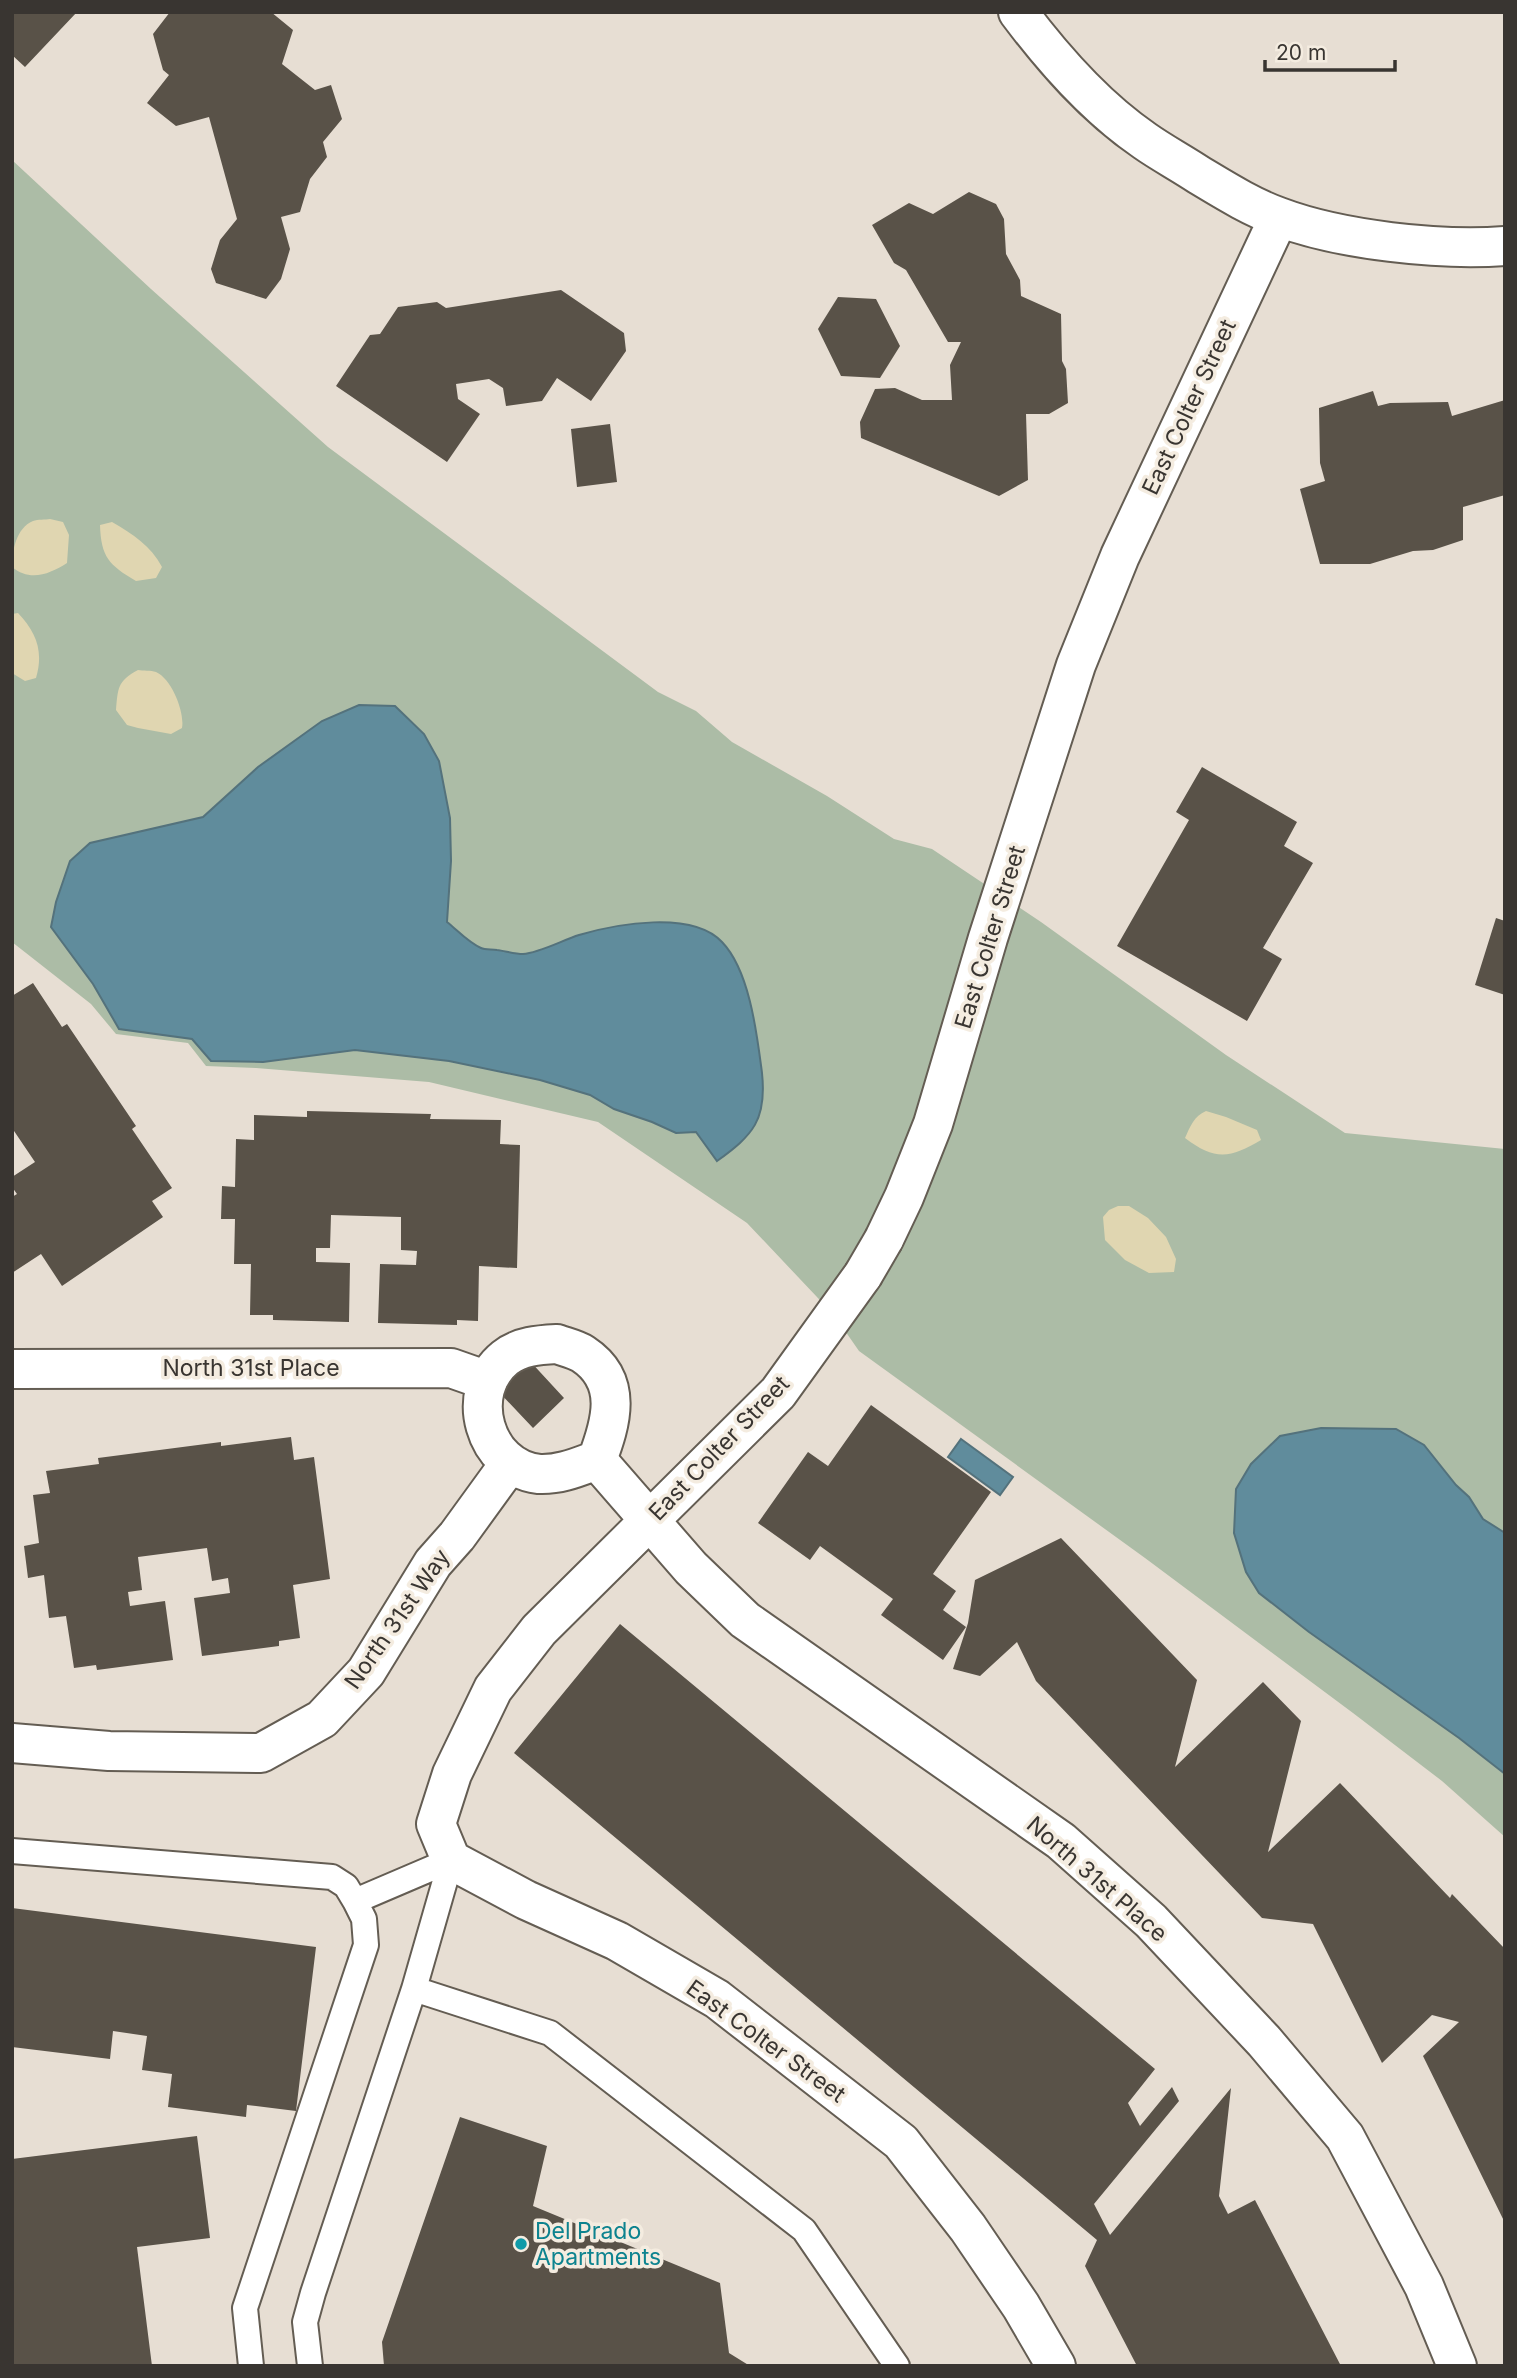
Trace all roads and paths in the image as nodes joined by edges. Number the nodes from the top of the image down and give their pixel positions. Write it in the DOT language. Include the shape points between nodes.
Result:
graph roads {
  1 [pos="1018,12"];
  2 [pos="1279,217"];
  3 [pos="1505,246"];
  4 [pos="12,1369"];
  5 [pos="488,1381"];
  6 [pos="597,1460"];
  7 [pos="510,1463"];
  8 [pos="649,1519"];
  9 [pos="12,1743"];
  10 [pos="12,1851"];
  11 [pos="451,1860"];
  12 [pos="355,1901"];
  13 [pos="414,1989"];
  14 [pos="251,2366"];
  15 [pos="310,2366"];
  16 [pos="897,2366"];
  17 [pos="1056,2366"];
  18 [pos="1457,2366"];
  1 -- 2 [label="street" via="1095,101 1144,141"];
  2 -- 3 [label="street" via="1335,233 1419,245"];
  2 -- 8 [label="street, East Colter Street, bridge" via="1125,544 1076,666 933,1124 884,1239 778,1393"];
  4 -- 5 [label="street, North 31st Place" via="451,1368"];
  5 -- 6 [label="street" via="505,1358 531,1345 556,1344 582,1353 608,1386 612,1408"];
  5 -- 7 [label="street" via="482,1403 486,1433"];
  6 -- 7 [label="street" via="559,1473 537,1474"];
  6 -- 8 [label="street, North 31st Place"];
  7 -- 9 [label="street, North 31st Way" via="433,1563 366,1672 321,1719 261,1753 109,1751"];
  8 -- 11 [label="street, East Colter Street" via="539,1630 493,1689 452,1774 436,1824"];
  8 -- 18 [label="street, North 31st Place" via="691,1569 745,1620 1061,1842 1151,1921 1264,2041 1345,2137 1424,2286"];
  10 -- 12 [label="lane" via="332,1878 346,1886"];
  11 -- 12 [label="lane"];
  11 -- 13 [label="lane"];
  11 -- 17 [label="street, East Colter Street" via="617,1941 717,1999 901,2142 968,2228"];
  12 -- 14 [label="lane" via="364,1919 366,1944 245,2308"];
  13 -- 15 [label="lane" via="313,2293 305,2322"];
  13 -- 16 [label="lane" via="550,2033 793,2221 804,2230"];
}
